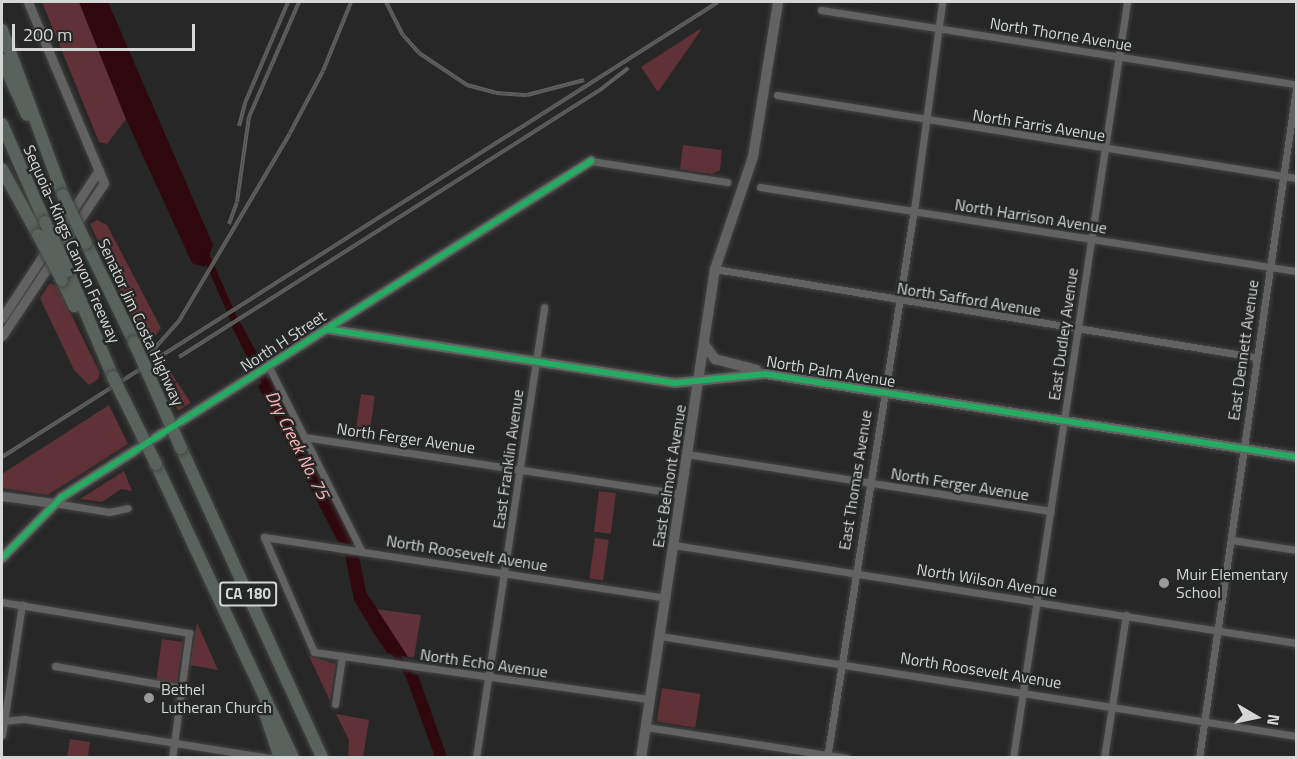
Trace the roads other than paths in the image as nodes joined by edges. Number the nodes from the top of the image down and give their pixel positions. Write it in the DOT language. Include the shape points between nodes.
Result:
graph roads {
  1 [pos="28,2"];
  2 [pos="778,2"];
  3 [pos="942,2"];
  4 [pos="1127,2"];
  5 [pos="821,10"];
  6 [pos="939,29"];
  7 [pos="2,30"];
  8 [pos="1118,56"];
  9 [pos="2,60"];
  10 [pos="1296,86"];
  11 [pos="777,95"];
  12 [pos="927,120"];
  13 [pos="2,124"];
  14 [pos="1106,150"];
  15 [pos="591,161"];
  16 [pos="2,169"];
  17 [pos="99,170"];
  18 [pos="1282,176"];
  19 [pos="1296,178"];
  20 [pos="727,182"];
  21 [pos="760,187"];
  22 [pos="63,195"];
  23 [pos="913,210"];
  24 [pos="1091,240"];
  25 [pos="1268,267"];
  26 [pos="715,269"];
  27 [pos="1296,271"];
  28 [pos="65,276"];
  29 [pos="20,292"];
  30 [pos="29,300"];
  31 [pos="898,301"];
  32 [pos="544,307"];
  33 [pos="2,318"];
  34 [pos="326,329"];
  35 [pos="1077,329"];
  36 [pos="2,336"];
  37 [pos="704,344"];
  38 [pos="1255,357"];
  39 [pos="536,363"];
  40 [pos="269,367"];
  41 [pos="765,374"];
  42 [pos="698,383"];
  43 [pos="884,392"];
  44 [pos="1064,420"];
  45 [pos="304,437"];
  46 [pos="1244,449"];
  47 [pos="687,454"];
  48 [pos="1296,457"];
  49 [pos="519,469"];
  50 [pos="868,483"];
  51 [pos="681,494"];
  52 [pos="2,495"];
  53 [pos="54,503"];
  54 [pos="128,508"];
  55 [pos="1051,511"];
  56 [pos="1232,540"];
  57 [pos="674,545"];
  58 [pos="1296,550"];
  59 [pos="358,551"];
  60 [pos="2,558"];
  61 [pos="854,573"];
  62 [pos="505,574"];
  63 [pos="666,598"];
  64 [pos="1036,601"];
  65 [pos="2,602"];
  66 [pos="22,605"];
  67 [pos="1126,615"];
  68 [pos="1218,631"];
  69 [pos="660,636"];
  70 [pos="1296,643"];
  71 [pos="314,652"];
  72 [pos="342,656"];
  73 [pos="840,664"];
  74 [pos="55,666"];
  75 [pos="488,678"];
  76 [pos="182,688"];
  77 [pos="1023,692"];
  78 [pos="650,699"];
  79 [pos="335,704"];
  80 [pos="1111,707"];
  81 [pos="3,720"];
  82 [pos="1205,722"];
  83 [pos="646,726"];
  84 [pos="2,735"];
  85 [pos="277,735"];
  86 [pos="1296,736"];
  87 [pos="174,742"];
  88 [pos="827,756"];
  89 [pos="172,758"];
  90 [pos="270,758"];
  91 [pos="280,758"];
  92 [pos="293,758"];
  93 [pos="324,758"];
  94 [pos="476,758"];
  95 [pos="641,758"];
  96 [pos="847,758"];
  97 [pos="1012,758"];
  98 [pos="1104,758"];
  99 [pos="1199,758"];
  1 -- 17 [label="street"];
  2 -- 26 [label="main road, East Belmont Avenue" via="753,157"];
  3 -- 6 [label="street, East Thomas Avenue"];
  4 -- 8 [label="street, East Dudley Avenue"];
  5 -- 6 [label="street, North Thorne Avenue"];
  6 -- 8 [label="street, North Thorne Avenue"];
  6 -- 12 [label="street, East Thomas Avenue"];
  7 -- 22 [label="highway"];
  8 -- 10 [label="street, North Thorne Avenue"];
  8 -- 14 [label="street, East Dudley Avenue"];
  9 -- 22 [label="highway, Sequoia–Kings Canyon Freeway / CA 180"];
  10 -- 18 [label="street, East Dennett Avenue"];
  11 -- 12 [label="street, North Farris Avenue"];
  12 -- 14 [label="street, North Farris Avenue"];
  12 -- 23 [label="street, East Thomas Avenue"];
  13 -- 28 [label="highway, Sequoia–Kings Canyon Freeway, bridge"];
  14 -- 18 [label="street, North Farris Avenue"];
  14 -- 24 [label="street, East Dudley Avenue"];
  15 -- 20 [label="street"];
  15 -- 34 [label="main road, North H Street"];
  16 -- 28 [label="highway, bridge"];
  17 -- 29 [label="street"];
  17 -- 30 [label="street" via="104,183"];
  18 -- 19 [label="street, North Farris Avenue"];
  18 -- 25 [label="street, East Dennett Avenue"];
  21 -- 23 [label="street, North Harrison Avenue"];
  22 -- 93 [label="highway, Senator Jim Costa Highway / CA 180, bridge"];
  23 -- 24 [label="street, North Harrison Avenue"];
  23 -- 31 [label="street, East Thomas Avenue"];
  24 -- 25 [label="street, North Harrison Avenue"];
  24 -- 35 [label="street, East Dudley Avenue"];
  25 -- 27 [label="street, North Harrison Avenue"];
  25 -- 38 [label="street, East Dennett Avenue"];
  26 -- 31 [label="street, North Safford Avenue"];
  26 -- 37 [label="main road, East Belmont Avenue"];
  28 -- 85 [label="highway, Sequoia–Kings Canyon Freeway / CA 180, bridge" via="254,675"];
  29 -- 30 [label="street"];
  29 -- 33 [label="street"];
  30 -- 36 [label="street"];
  31 -- 35 [label="street, North Safford Avenue"];
  31 -- 43 [label="street, East Thomas Avenue"];
  32 -- 39 [label="street, East Franklin Avenue"];
  34 -- 39 [label="main road, North Palm Avenue"];
  34 -- 40 [label="main road, North H Street"];
  35 -- 38 [label="street, North Safford Avenue"];
  35 -- 44 [label="street, East Dudley Avenue"];
  37 -- 41 [label="main road" via="717,360"];
  37 -- 42 [label="main road, East Belmont Avenue"];
  38 -- 46 [label="street, East Dennett Avenue"];
  39 -- 42 [label="main road, North Palm Avenue"];
  39 -- 49 [label="street, East Franklin Avenue"];
  40 -- 45 [label="street"];
  40 -- 53 [label="main road, North H Street"];
  41 -- 42 [label="main road, North Palm Avenue"];
  41 -- 43 [label="main road, North Palm Avenue"];
  42 -- 47 [label="main road, East Belmont Avenue"];
  43 -- 44 [label="main road, North Palm Avenue"];
  43 -- 50 [label="street, East Thomas Avenue"];
  44 -- 46 [label="main road, North Palm Avenue"];
  44 -- 55 [label="street, East Dudley Avenue"];
  45 -- 49 [label="street, North Ferger Avenue"];
  45 -- 59 [label="street"];
  46 -- 48 [label="main road, North Palm Avenue"];
  46 -- 56 [label="street, East Dennett Avenue"];
  47 -- 50 [label="street, North Ferger Avenue"];
  47 -- 51 [label="main road, East Belmont Avenue"];
  49 -- 51 [label="street, North Ferger Avenue"];
  49 -- 62 [label="street, East Franklin Avenue"];
  50 -- 55 [label="street, North Ferger Avenue"];
  50 -- 61 [label="street, East Thomas Avenue"];
  51 -- 57 [label="main road, East Belmont Avenue"];
  52 -- 53 [label="street"];
  53 -- 54 [label="street" via="110,512"];
  53 -- 60 [label="main road, North H Street"];
  55 -- 64 [label="street, East Dudley Avenue"];
  56 -- 58 [label="street"];
  56 -- 68 [label="street, East Dennett Avenue"];
  57 -- 61 [label="street, North Wilson Avenue"];
  57 -- 63 [label="main road, East Belmont Avenue"];
  59 -- 62 [label="street, North Roosevelt Avenue"];
  59 -- 71 [label="street, North Roosevelt Avenue" via="264,537"];
  61 -- 64 [label="street, North Wilson Avenue"];
  61 -- 73 [label="street, East Thomas Avenue"];
  62 -- 63 [label="street, North Roosevelt Avenue"];
  62 -- 75 [label="street, East Franklin Avenue"];
  63 -- 69 [label="main road, East Belmont Avenue"];
  64 -- 67 [label="street, North Wilson Avenue"];
  64 -- 77 [label="street, East Dudley Avenue"];
  65 -- 66 [label="street"];
  66 -- 76 [label="street" via="189,633"];
  66 -- 81 [label="street"];
  67 -- 68 [label="street, North Wilson Avenue"];
  67 -- 80 [label="street"];
  68 -- 70 [label="street, North Wilson Avenue"];
  68 -- 82 [label="street, East Dennett Avenue"];
  69 -- 73 [label="street, North Roosevelt Avenue"];
  69 -- 78 [label="main road, East Belmont Avenue"];
  71 -- 72 [label="street, North Echo Avenue"];
  72 -- 75 [label="street, North Echo Avenue"];
  72 -- 79 [label="street"];
  73 -- 77 [label="street, North Roosevelt Avenue"];
  73 -- 88 [label="street, East Thomas Avenue"];
  74 -- 76 [label="street"];
  75 -- 78 [label="street, North Echo Avenue"];
  75 -- 94 [label="street, East Franklin Avenue"];
  76 -- 87 [label="street"];
  77 -- 80 [label="street, North Roosevelt Avenue"];
  77 -- 97 [label="street, East Dudley Avenue"];
  78 -- 83 [label="main road, East Belmont Avenue"];
  80 -- 82 [label="street, North Roosevelt Avenue"];
  80 -- 98 [label="street"];
  81 -- 84 [label="street"];
  81 -- 87 [label="street" via="24,719"];
  82 -- 86 [label="street, North Roosevelt Avenue"];
  82 -- 99 [label="street, East Dennett Avenue"];
  83 -- 88 [label="street"];
  83 -- 95 [label="main road, East Belmont Avenue"];
  85 -- 91 [label="highway"];
  85 -- 92 [label="highway"];
  87 -- 89 [label="street"];
  87 -- 90 [label="street"];
  88 -- 96 [label="street"];
}
